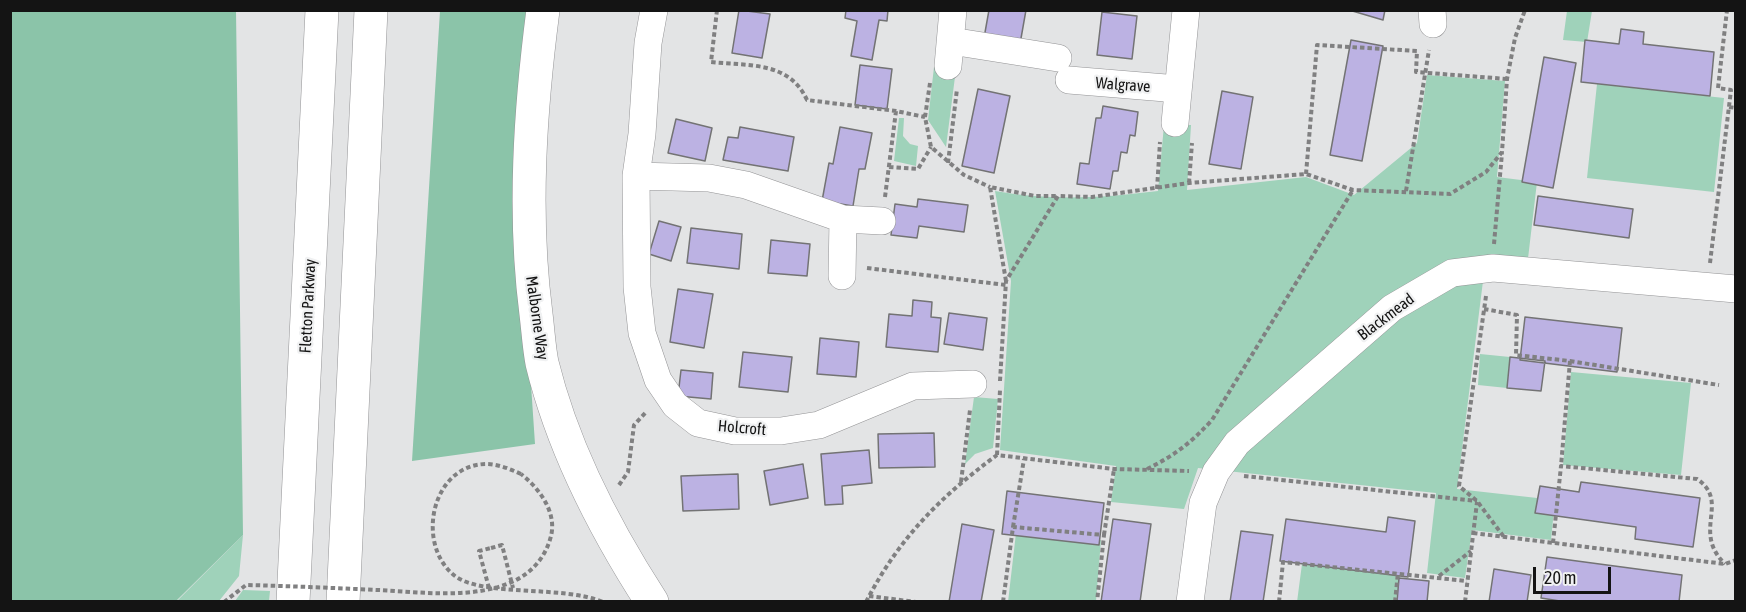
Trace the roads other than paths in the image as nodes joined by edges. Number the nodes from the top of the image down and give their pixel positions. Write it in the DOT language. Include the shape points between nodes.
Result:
graph roads {
  1 [pos="371,10"];
  2 [pos="384,10"];
  3 [pos="543,10"];
  4 [pos="654,10"];
  5 [pos="953,10"];
  6 [pos="1186,10"];
  7 [pos="321,13"];
  8 [pos="1178,89"];
  9 [pos="1176,131"];
  10 [pos="636,176"];
  11 [pos="363,202"];
  12 [pos="843,219"];
  13 [pos="882,221"];
  14 [pos="842,276"];
  15 [pos="1736,289"];
  16 [pos="973,384"];
  17 [pos="293,602"];
  18 [pos="343,602"];
  19 [pos="652,602"];
  20 [pos="1190,602"];
  1 -- 11 [label="main road"];
  2 -- 11 [label="main road"];
  3 -- 19 [label="main road, Malborne Way" via="536,67 530,270 542,363 576,467 621,554"];
  4 -- 10 [label="street, Holcroft"];
  5 -- 8 [label="street, Walgrave" via="947,65 1063,69"];
  6 -- 8 [label="street"];
  7 -- 17 [label="main road, Fletton Parkway"];
  8 -- 9 [label="street"];
  10 -- 12 [label="street" via="709,178 746,185"];
  10 -- 16 [label="street, Holcroft" via="637,287 642,333 665,392 698,423 735,431 781,431 819,425 913,386"];
  11 -- 18 [label="main road"];
  12 -- 13 [label="street"];
  12 -- 14 [label="street"];
  15 -- 20 [label="street, Blackmead" via="1492,268 1452,273 1392,308 1237,443 1216,472 1203,503"];
}
